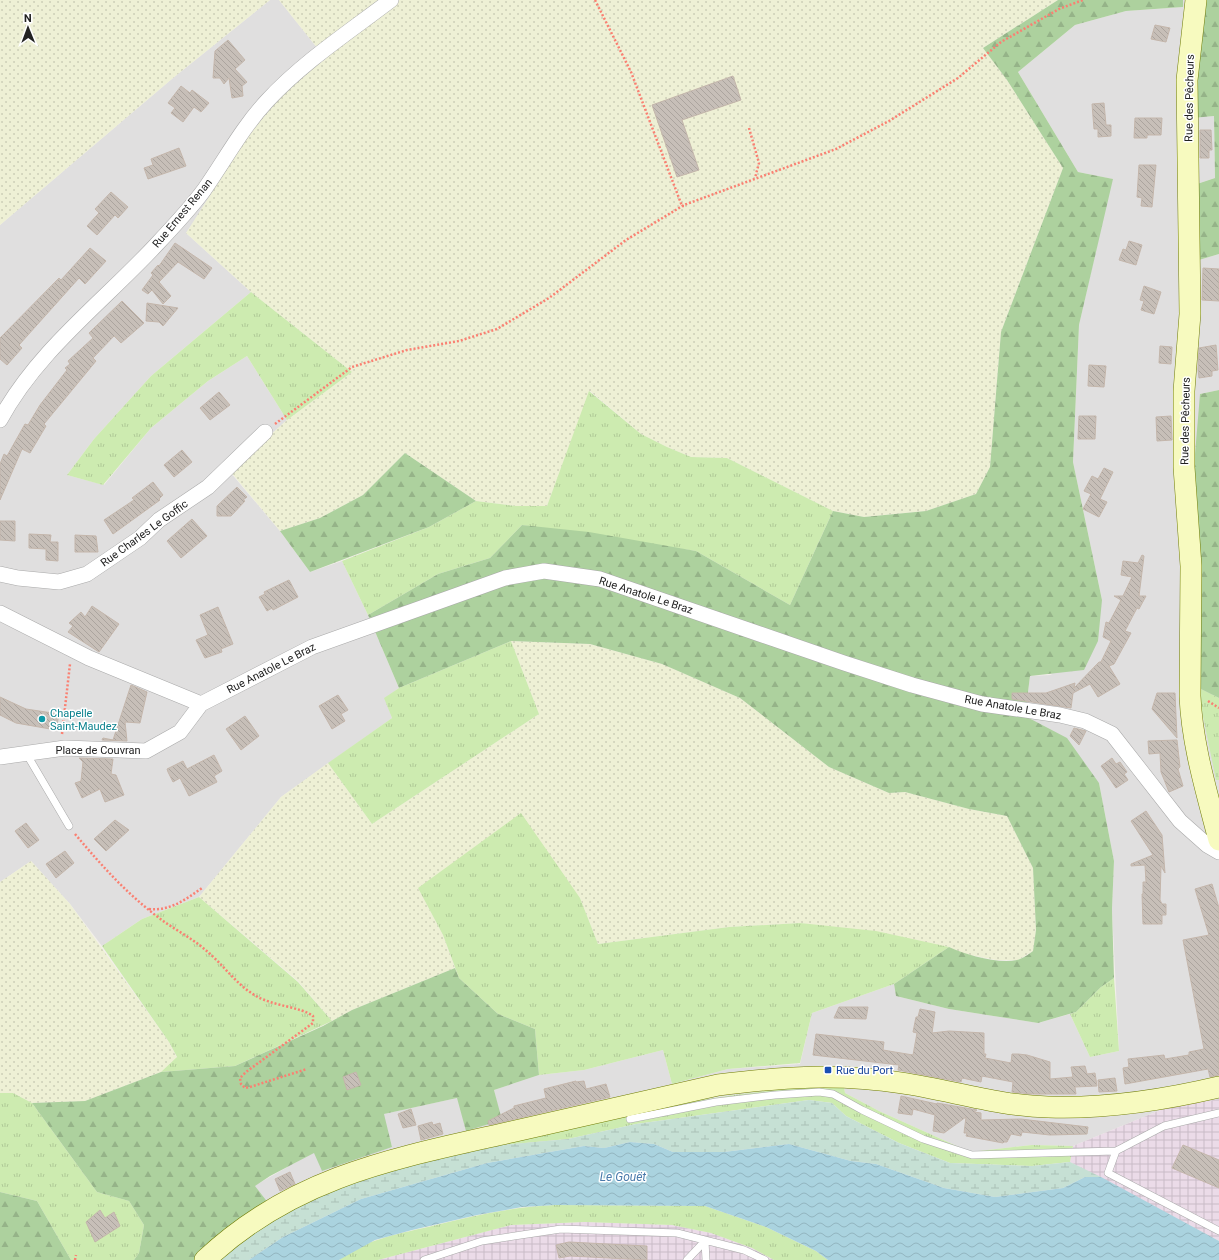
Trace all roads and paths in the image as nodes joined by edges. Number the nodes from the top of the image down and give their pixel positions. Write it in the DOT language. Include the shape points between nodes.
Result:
graph roads {
  1 [pos="391,0"];
  2 [pos="595,0"];
  3 [pos="1083,0"];
  4 [pos="1196,0"];
  5 [pos="749,128"];
  6 [pos="755,178"];
  7 [pos="684,206"];
  8 [pos="0,420"];
  9 [pos="265,432"];
  10 [pos="0,574"];
  11 [pos="0,613"];
  12 [pos="72,649"];
  13 [pos="201,704"];
  14 [pos="60,749"];
  15 [pos="26,753"];
  16 [pos="0,757"];
  17 [pos="69,826"];
  18 [pos="1219,840"];
  19 [pos="1219,852"];
  20 [pos="202,888"];
  21 [pos="148,909"];
  22 [pos="307,1069"];
  23 [pos="1219,1087"];
  24 [pos="1219,1113"];
  25 [pos="630,1119"];
  26 [pos="1116,1151"];
  27 [pos="1219,1231"];
  28 [pos="705,1241"];
  29 [pos="76,1255"];
  30 [pos="74,1260"];
  31 [pos="205,1260"];
  32 [pos="424,1260"];
  33 [pos="687,1260"];
  34 [pos="706,1260"];
  35 [pos="765,1260"];
  1 -- 8 [label="street, Rue Ernest Renan" via="295,73 267,101 242,132 204,191 133,269 36,366 12,398"];
  2 -- 7 [label="path" via="631,72 667,169"];
  3 -- 6 [label="path" via="1059,9 1001,42 958,78 889,121 836,149"];
  4 -- 18 [label="street, Rue des Pêcheurs" via="1187,80 1190,314 1184,391 1184,467 1191,566 1190,696 1191,717 1201,772"];
  5 -- 6 [label="path" via="759,163"];
  6 -- 7 [label="path"];
  7 -- 9 [label="path" via="626,240 548,298 497,329 459,341 406,350 352,367 307,398"];
  9 -- 10 [label="street, Rue Charles Le Goffic" via="208,486 159,520 140,538 87,574 59,582"];
  11 -- 12 [label="street"];
  12 -- 13 [label="street" via="136,679"];
  12 -- 14 [label="path"];
  13 -- 14 [label="street, Place de Couvran" via="180,732 146,751"];
  13 -- 19 [label="street, Rue Anatole Le Braz" via="312,647 505,578 544,571 600,579 912,684 982,704 1060,715 1085,722 1112,734 1180,821"];
  14 -- 15 [label="street, Place de Couvran"];
  15 -- 16 [label="street, Place de Couvran"];
  15 -- 17 [label="lane"];
  17 -- 21 [label="path" via="108,874"];
  20 -- 21 [label="path" via="169,908"];
  21 -- 22 [label="path" via="209,953 243,988 270,1004 313,1016 313,1023 246,1072 240,1078 241,1084 245,1088 250,1087"];
  23 -- 31 [label="street" via="1155,1100 1047,1107 1013,1104 902,1083 826,1076 770,1078 718,1085 405,1156 348,1173 260,1215"];
  24 -- 26 [label="lane" via="1164,1126"];
  25 -- 26 [label="lane" via="716,1102 819,1092 833,1094 922,1140 972,1156"];
  26 -- 27 [label="lane" via="1108,1173"];
  28 -- 32 [label="lane" via="677,1233 561,1229 482,1241"];
  28 -- 33 [label="lane"];
  28 -- 34 [label="lane"];
  28 -- 35 [label="lane" via="744,1250"];
  29 -- 30 [label="path"];
}
